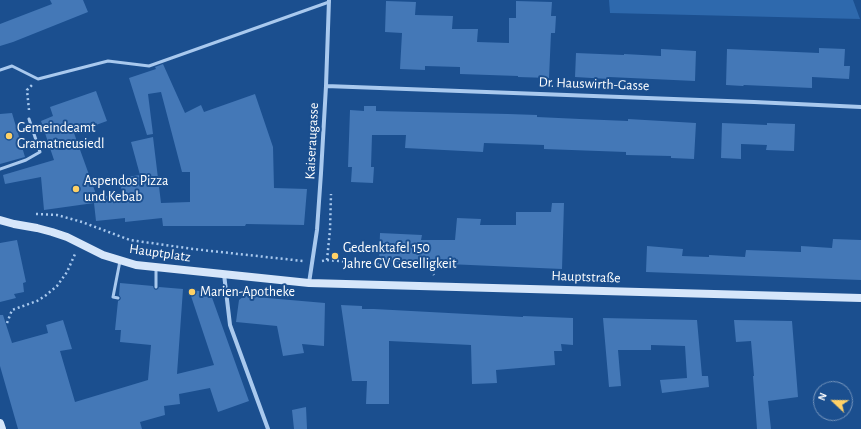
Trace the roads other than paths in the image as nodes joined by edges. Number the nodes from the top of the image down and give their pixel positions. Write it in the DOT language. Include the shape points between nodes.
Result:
graph roads {
  1 [pos="329,1"];
  2 [pos="0,70"];
  3 [pos="326,86"];
  4 [pos="861,107"];
  5 [pos="29,118"];
  6 [pos="0,169"];
  7 [pos="0,220"];
  8 [pos="14,224"];
  9 [pos="0,226"];
  10 [pos="120,261"];
  11 [pos="156,267"];
  12 [pos="224,274"];
  13 [pos="310,283"];
  14 [pos="156,287"];
  15 [pos="118,298"];
  16 [pos="861,298"];
  17 [pos="0,423"];
  18 [pos="2,429"];
  19 [pos="268,429"];
  1 -- 2 [label="lane" via="149,66 108,61 38,79 12,66"];
  1 -- 3 [label="street, Kaiseraugasse"];
  3 -- 4 [label="street, Dr. Hauswirth-Gasse"];
  3 -- 13 [label="street, Kaiseraugasse" via="317,230"];
  5 -- 6 [label="lane" via="40,152"];
  7 -- 8 [label="main road, Hauptplatz"];
  8 -- 9 [label="main road, Hauptplatz"];
  8 -- 10 [label="main road, Hauptplatz" via="67,237"];
  10 -- 11 [label="main road, Hauptplatz"];
  10 -- 15 [label="lane" via="113,297"];
  11 -- 12 [label="main road, Hauptplatz"];
  11 -- 14 [label="lane"];
  12 -- 13 [label="main road, Hauptplatz"];
  12 -- 19 [label="street" via="230,325"];
  13 -- 16 [label="main road, Hauptstraße"];
  17 -- 18 [label="main road"];
}
